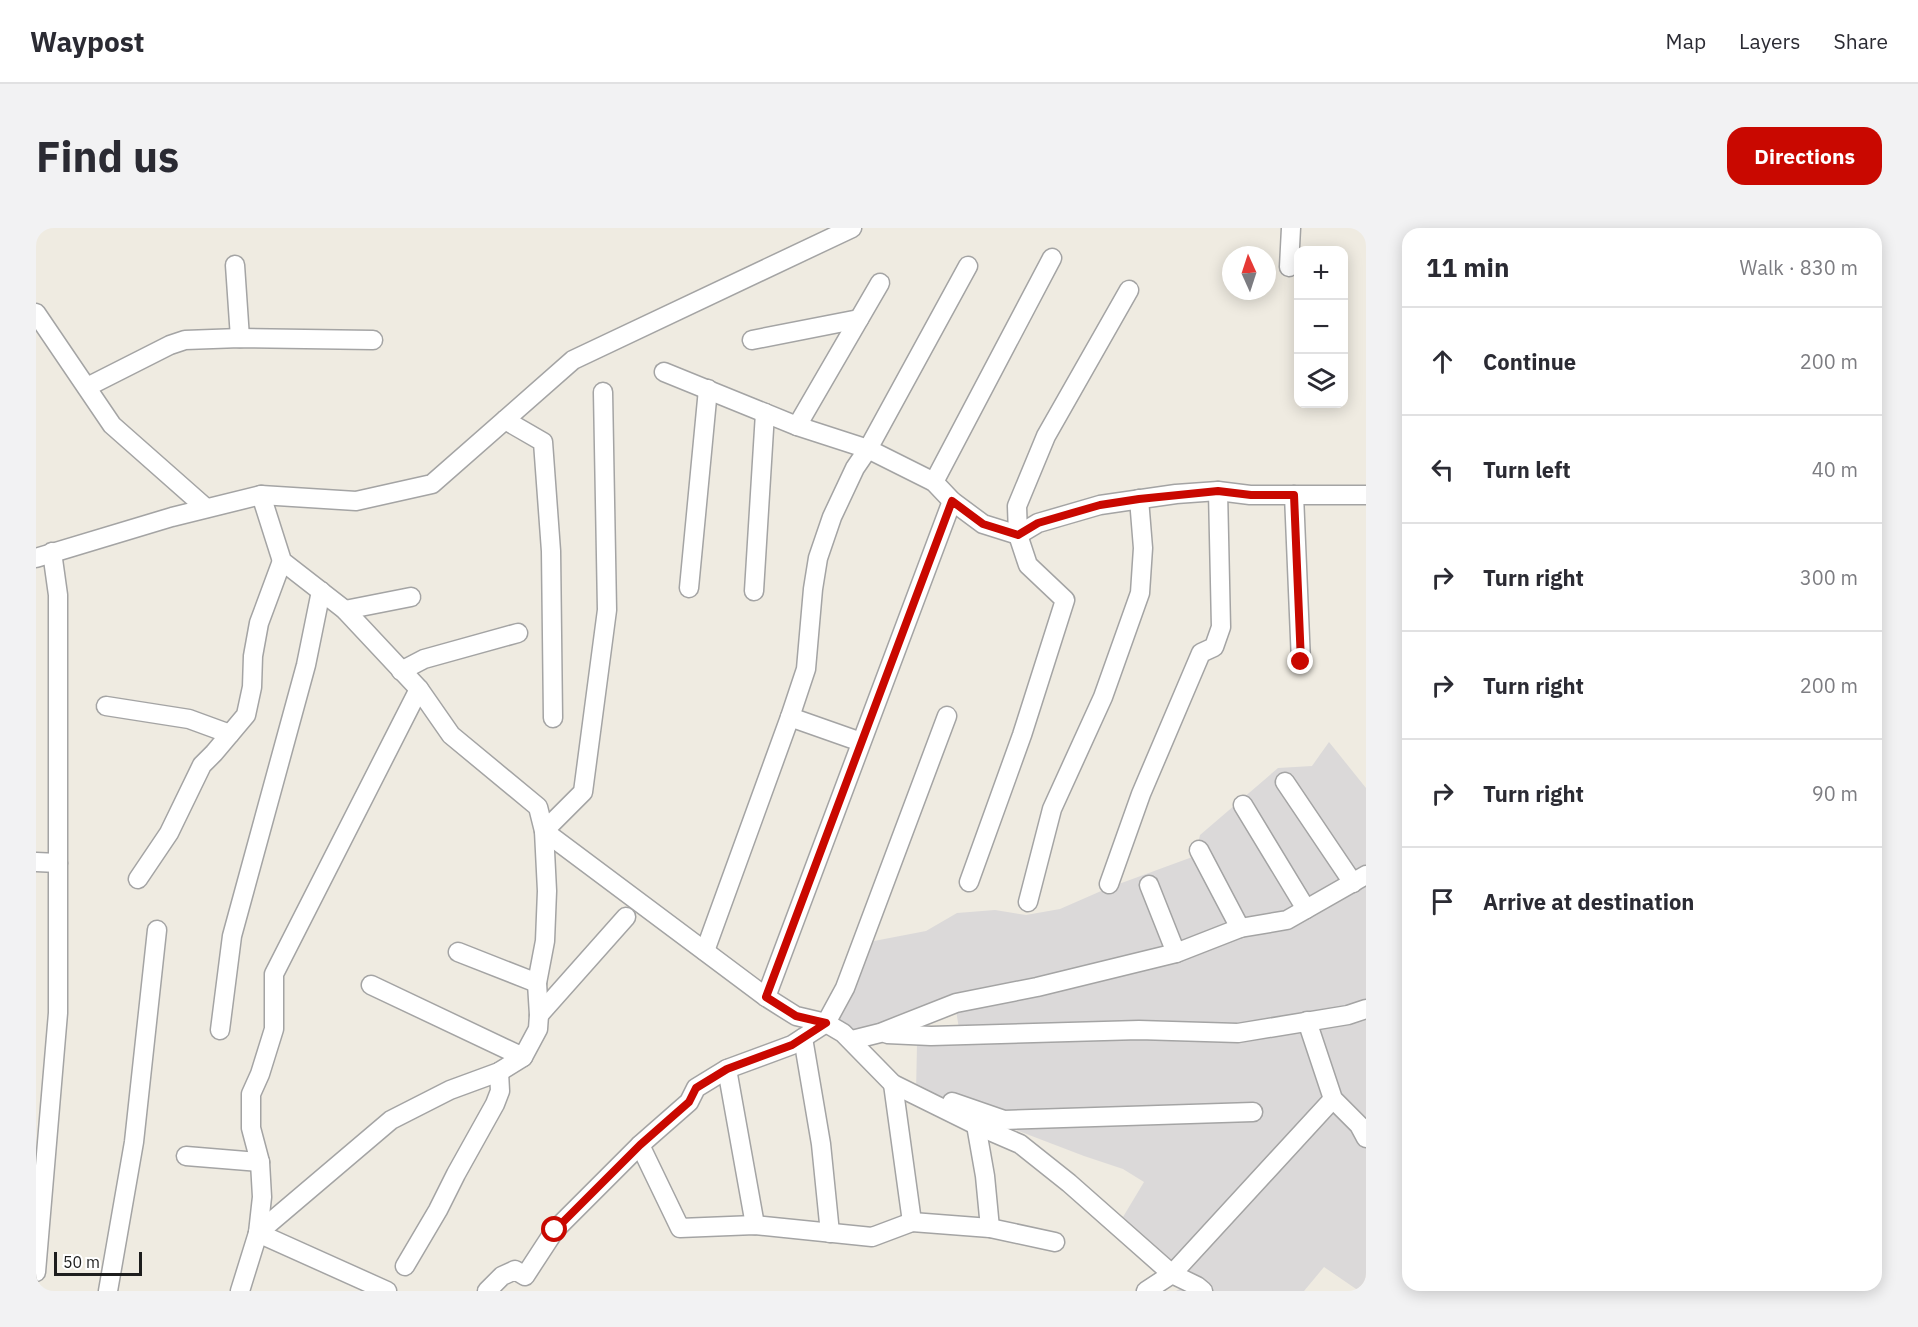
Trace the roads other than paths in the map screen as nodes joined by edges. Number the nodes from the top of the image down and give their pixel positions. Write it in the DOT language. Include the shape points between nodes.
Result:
graph roads {
  1 [pos="852,228"];
  2 [pos="1291,228"];
  3 [pos="1052,258"];
  4 [pos="235,265"];
  5 [pos="969,266"];
  6 [pos="1289,267"];
  7 [pos="880,283"];
  8 [pos="1129,290"];
  9 [pos="37,314"];
  10 [pos="859,319"];
  11 [pos="240,338"];
  12 [pos="373,340"];
  13 [pos="752,340"];
  14 [pos="664,372"];
  15 [pos="87,387"];
  16 [pos="708,389"];
  17 [pos="603,392"];
  18 [pos="765,413"];
  19 [pos="505,420"];
  20 [pos="797,426"];
  21 [pos="868,449"];
  22 [pos="934,482"];
  23 [pos="1218,491"];
  24 [pos="261,495"];
  25 [pos="1294,495"];
  26 [pos="1366,495"];
  27 [pos="1139,499"];
  28 [pos="952,501"];
  29 [pos="206,508"];
  30 [pos="1018,535"];
  31 [pos="44,555"];
  32 [pos="282,561"];
  33 [pos="689,588"];
  34 [pos="321,591"];
  35 [pos="754,591"];
  36 [pos="411,597"];
  37 [pos="345,610"];
  38 [pos="518,633"];
  39 [pos="1301,662"];
  40 [pos="401,671"];
  41 [pos="419,689"];
  42 [pos="106,706"];
  43 [pos="947,716"];
  44 [pos="790,717"];
  45 [pos="553,718"];
  46 [pos="230,734"];
  47 [pos="861,742"];
  48 [pos="1285,782"];
  49 [pos="1243,805"];
  50 [pos="544,831"];
  51 [pos="1199,850"];
  52 [pos="36,862"];
  53 [pos="58,863"];
  54 [pos="138,879"];
  55 [pos="1360,879"];
  56 [pos="969,882"];
  57 [pos="1109,884"];
  58 [pos="1149,885"];
  59 [pos="1028,902"];
  60 [pos="1306,909"];
  61 [pos="626,917"];
  62 [pos="1240,928"];
  63 [pos="157,930"];
  64 [pos="705,951"];
  65 [pos="458,952"];
  66 [pos="1176,953"];
  67 [pos="537,983"];
  68 [pos="371,985"];
  69 [pos="766,997"];
  70 [pos="1366,1009"];
  71 [pos="539,1015"];
  72 [pos="1306,1021"];
  73 [pos="826,1023"];
  74 [pos="220,1030"];
  75 [pos="865,1037"];
  76 [pos="803,1038"];
  77 [pos="523,1057"];
  78 [pos="727,1069"];
  79 [pos="499,1072"];
  80 [pos="893,1084"];
  81 [pos="1333,1099"];
  82 [pos="1253,1112"];
  83 [pos="976,1125"];
  84 [pos="1003,1128"];
  85 [pos="1366,1138"];
  86 [pos="640,1145"];
  87 [pos="186,1156"];
  88 [pos="260,1162"];
  89 [pos="912,1222"];
  90 [pos="755,1225"];
  91 [pos="990,1228"];
  92 [pos="258,1233"];
  93 [pos="830,1233"];
  94 [pos="1055,1242"];
  95 [pos="405,1266"];
  96 [pos="36,1272"];
  97 [pos="1172,1274"];
  98 [pos="108,1291"];
  99 [pos="240,1291"];
  100 [pos="387,1291"];
  101 [pos="487,1291"];
  102 [pos="1146,1291"];
  103 [pos="1203,1291"];
  1 -- 19 [label="street" via="573,360"];
  2 -- 6 [label="street"];
  3 -- 22 [label="street"];
  4 -- 11 [label="street"];
  5 -- 21 [label="street"];
  7 -- 10 [label="street"];
  8 -- 30 [label="street" via="1046,436 1017,506"];
  9 -- 15 [label="street"];
  10 -- 13 [label="street"];
  10 -- 20 [label="street"];
  11 -- 12 [label="street"];
  11 -- 15 [label="street" via="185,340"];
  14 -- 16 [label="street"];
  15 -- 29 [label="street" via="112,425"];
  16 -- 18 [label="street"];
  16 -- 33 [label="street"];
  17 -- 50 [label="street" via="607,610 583,792"];
  18 -- 20 [label="street"];
  18 -- 35 [label="street"];
  19 -- 24 [label="street" via="432,484 356,501"];
  19 -- 45 [label="street" via="543,442 550,550"];
  20 -- 21 [label="street"];
  21 -- 22 [label="street"];
  21 -- 44 [label="street" via="832,517 818,558 806,669"];
  22 -- 28 [label="street"];
  23 -- 25 [label="street"];
  23 -- 27 [label="street"];
  23 -- 57 [label="street" via="1221,627 1214,647 1201,653 1141,794"];
  24 -- 29 [label="street"];
  24 -- 32 [label="street"];
  25 -- 26 [label="street"];
  25 -- 39 [label="street"];
  27 -- 30 [label="street" via="1100,505 1038,523"];
  27 -- 59 [label="street" via="1143,548 1140,594 1104,697 1052,809"];
  28 -- 30 [label="street" via="983,524"];
  28 -- 47 [label="street"];
  29 -- 31 [label="street"];
  30 -- 56 [label="street" via="1028,565 1065,600 1023,735"];
  31 -- 53 [label="street" via="58,595"];
  32 -- 34 [label="street"];
  32 -- 46 [label="street" via="259,623 246,715"];
  34 -- 37 [label="street"];
  34 -- 74 [label="street" via="306,665 232,936"];
  36 -- 37 [label="street"];
  37 -- 40 [label="street"];
  38 -- 40 [label="street" via="424,659"];
  40 -- 41 [label="street"];
  41 -- 50 [label="street" via="451,735 538,807"];
  41 -- 88 [label="street" via="274,974 274,1029 251,1094 251,1128"];
  42 -- 46 [label="street" via="189,719"];
  43 -- 73 [label="street" via="845,988"];
  44 -- 47 [label="street"];
  44 -- 64 [label="street"];
  46 -- 54 [label="street" via="201,765 169,833"];
  47 -- 69 [label="street"];
  48 -- 55 [label="street"];
  49 -- 60 [label="street"];
  50 -- 64 [label="street"];
  50 -- 67 [label="street" via="545,941"];
  51 -- 62 [label="street"];
  52 -- 53 [label="street"];
  53 -- 96 [label="street" via="58,1013"];
  55 -- 60 [label="street"];
  58 -- 66 [label="street"];
  60 -- 62 [label="street" via="1287,920"];
  61 -- 71 [label="street"];
  62 -- 66 [label="street"];
  63 -- 98 [label="street" via="134,1142"];
  64 -- 69 [label="street"];
  65 -- 67 [label="street"];
  66 -- 75 [label="street" via="956,1003"];
  67 -- 71 [label="street"];
  68 -- 77 [label="street"];
  69 -- 73 [label="street" via="796,1016"];
  70 -- 72 [label="street"];
  71 -- 77 [label="street" via="538,1029"];
  72 -- 75 [label="street" via="1238,1033 1139,1030"];
  72 -- 81 [label="street"];
  73 -- 75 [label="street"];
  73 -- 76 [label="street"];
  75 -- 80 [label="street"];
  75 -- 84 [label="street" via="887,1070 912,1086"];
  76 -- 78 [label="street"];
  76 -- 93 [label="street"];
  77 -- 79 [label="street"];
  78 -- 86 [label="street" via="696,1088 689,1102"];
  78 -- 90 [label="street"];
  79 -- 92 [label="street" via="450,1090 391,1120"];
  79 -- 95 [label="street" via="500,1091 495,1104"];
  80 -- 83 [label="street"];
  80 -- 89 [label="street"];
  81 -- 85 [label="street" via="1359,1125"];
  81 -- 97 [label="street"];
  82 -- 84 [label="street"];
  83 -- 84 [label="street"];
  83 -- 91 [label="street"];
  84 -- 97 [label="street"];
  86 -- 90 [label="street" via="680,1228"];
  86 -- 101 [label="street" via="555,1230 525,1276 515,1270"];
  87 -- 88 [label="street"];
  88 -- 92 [label="street"];
  89 -- 91 [label="street"];
  89 -- 93 [label="street" via="872,1237"];
  90 -- 93 [label="street"];
  91 -- 94 [label="street"];
  92 -- 99 [label="street"];
  92 -- 100 [label="street"];
  97 -- 102 [label="street"];
  97 -- 103 [label="street"];
}
